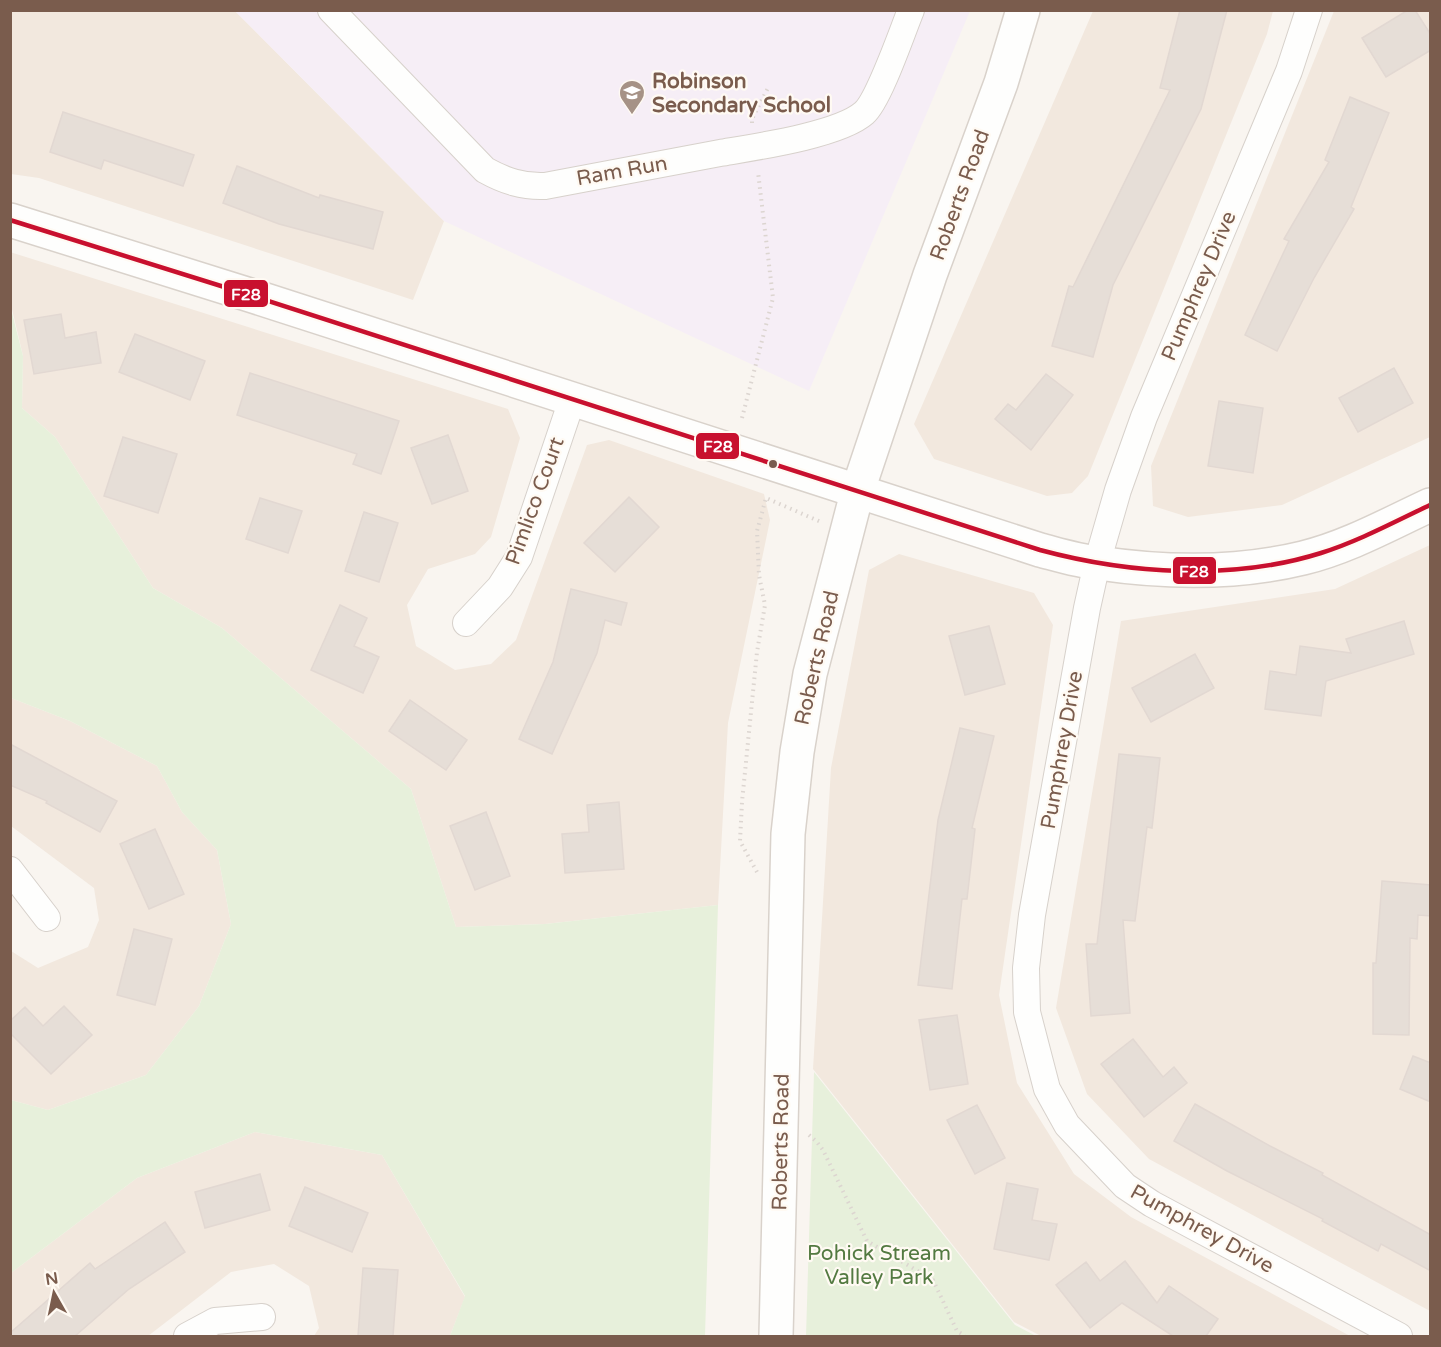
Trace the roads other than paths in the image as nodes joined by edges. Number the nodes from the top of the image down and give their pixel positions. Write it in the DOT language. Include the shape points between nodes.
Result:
graph roads {
  1 [pos="331,10"];
  2 [pos="911,10"];
  3 [pos="1023,10"];
  4 [pos="1309,10"];
  5 [pos="10,220"];
  6 [pos="572,400"];
  7 [pos="857,493"];
  8 [pos="1431,505"];
  9 [pos="1097,563"];
  10 [pos="466,623"];
  11 [pos="10,870"];
  12 [pos="47,918"];
  13 [pos="262,1317"];
  14 [pos="187,1336"];
  15 [pos="776,1336"];
  16 [pos="1399,1336"];
  1 -- 2 [label="street, Ram Run" via="485,170 529,186 755,147 840,127 865,112"];
  3 -- 7 [label="street, Roberts Road"];
  4 -- 9 [label="street, Pumphrey Drive" via="1289,71 1144,417"];
  5 -- 6 [label="street"];
  6 -- 7 [label="street"];
  6 -- 10 [label="street, Pimlico Court" via="519,557 500,586"];
  7 -- 9 [label="street" via="1040,550"];
  7 -- 15 [label="street, Roberts Road" via="810,674 788,834"];
  8 -- 9 [label="street" via="1335,548 1254,567 1184,571"];
  9 -- 16 [label="street, Pumphrey Drive" via="1032,915 1026,968 1027,1012 1047,1089 1067,1125 1125,1186"];
  11 -- 12 [label="street"];
  13 -- 14 [label="street" via="215,1322"];
}
